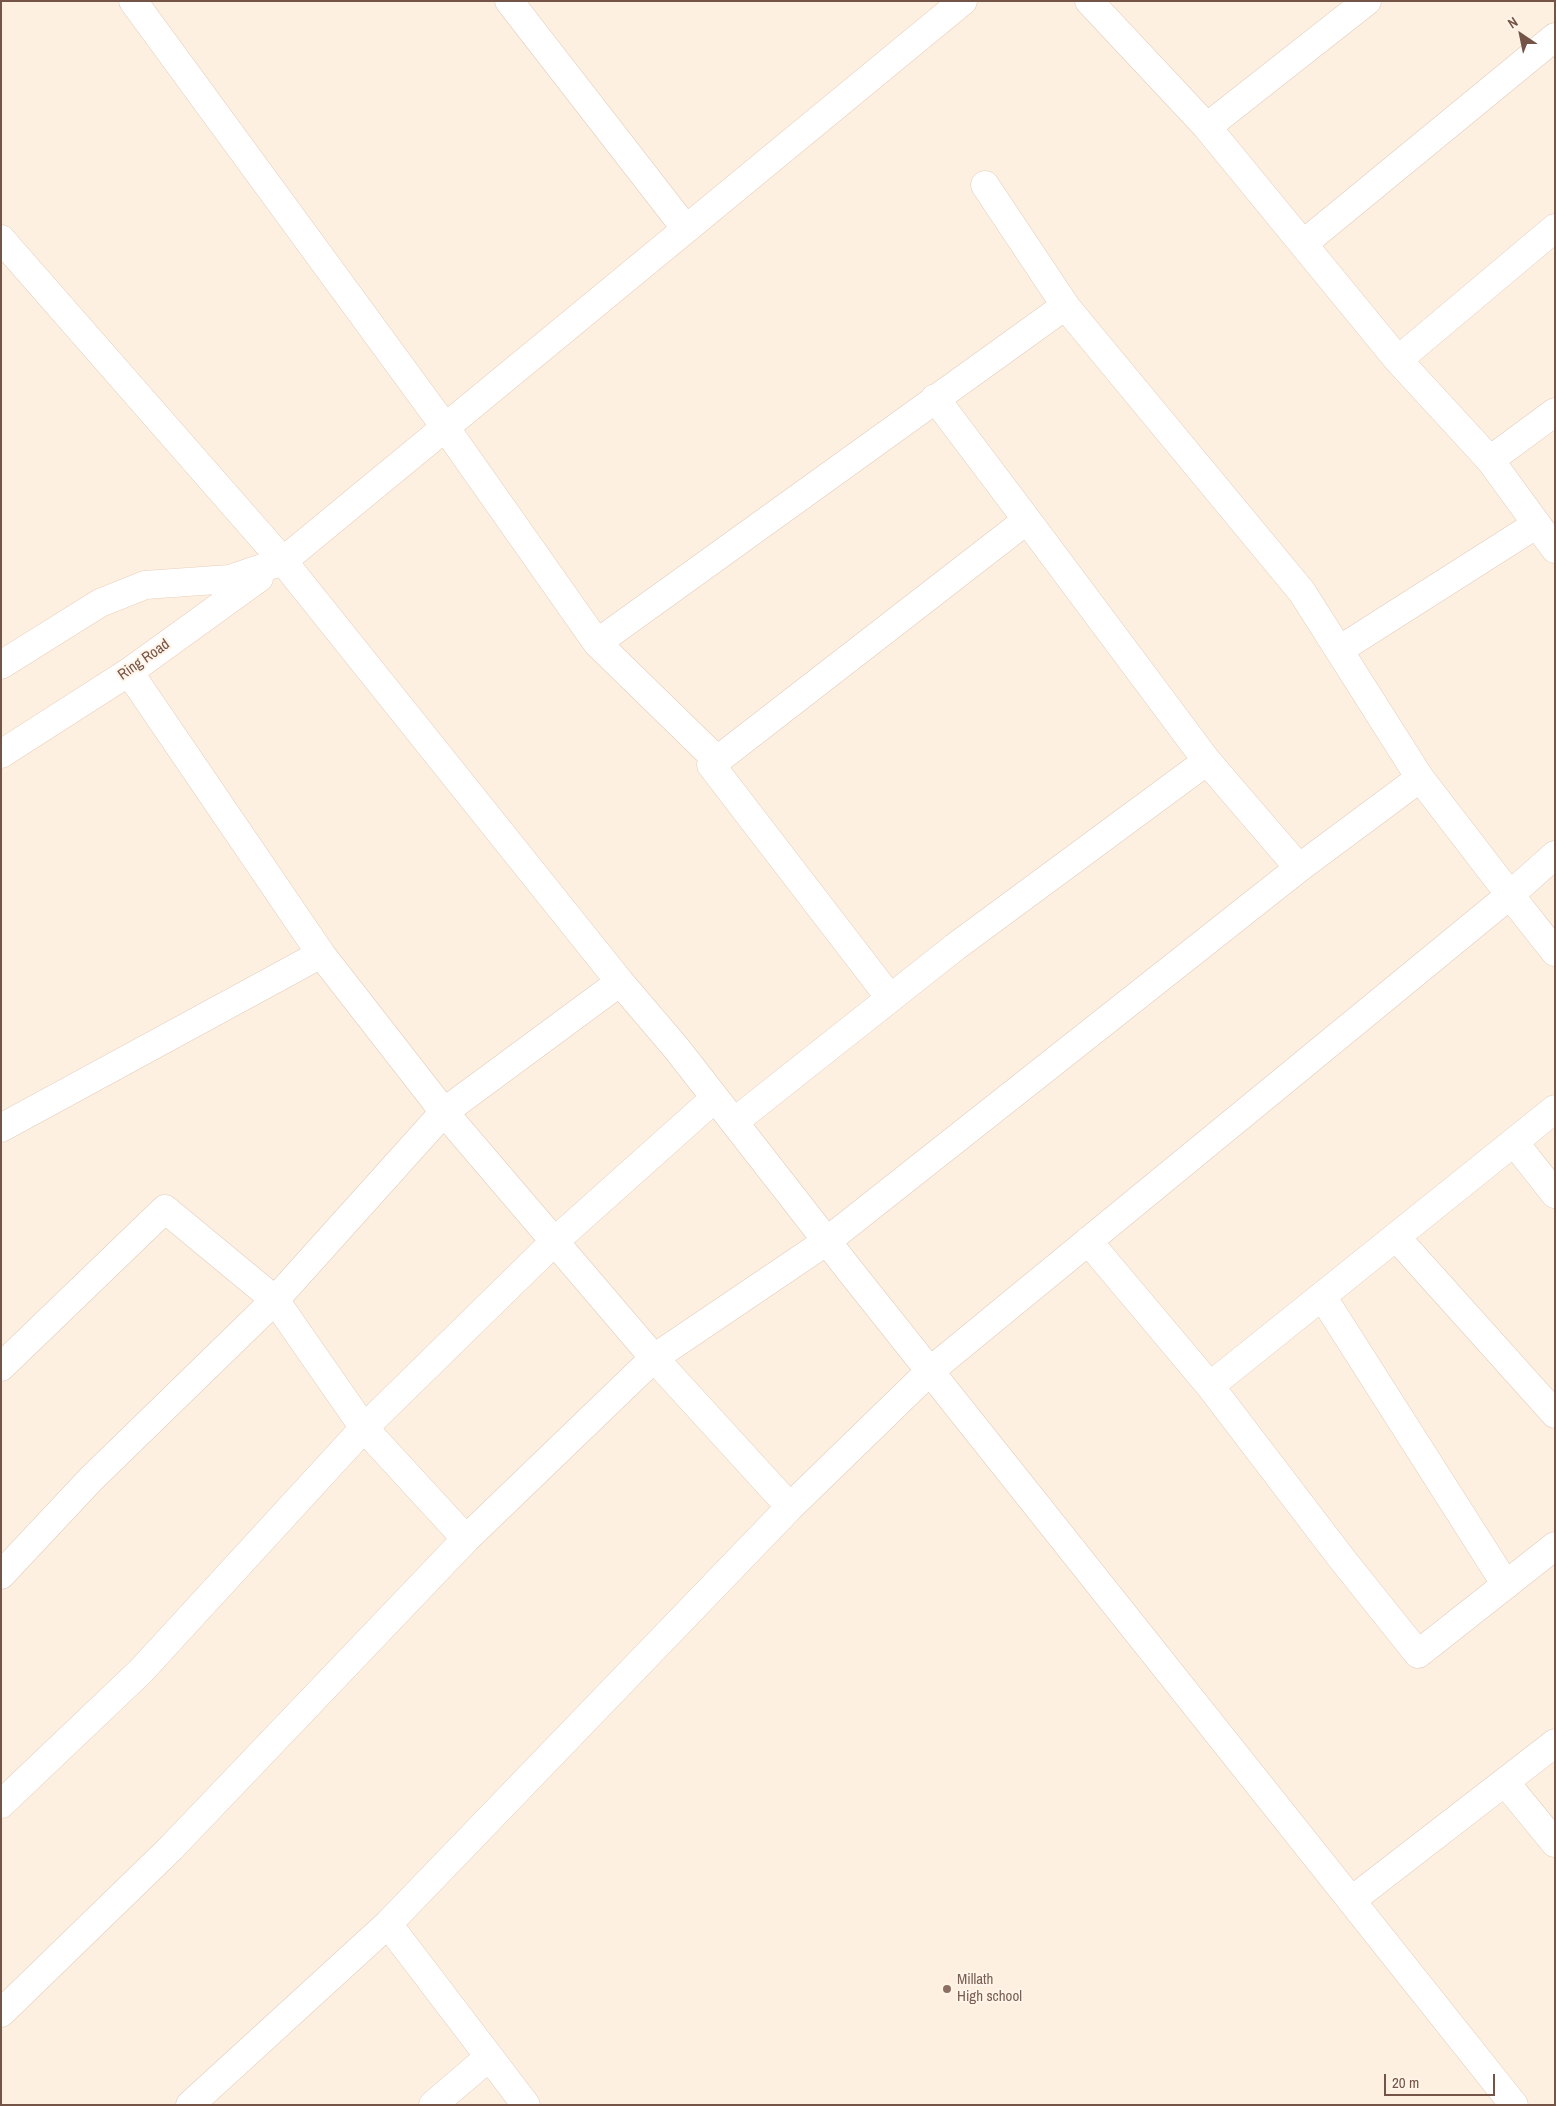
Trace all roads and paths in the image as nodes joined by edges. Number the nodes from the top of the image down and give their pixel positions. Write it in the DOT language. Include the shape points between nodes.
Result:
graph roads {
  1 [pos="133,1"];
  2 [pos="509,1"];
  3 [pos="963,1"];
  4 [pos="1367,1"];
  5 [pos="1092,2"];
  6 [pos="1555,37"];
  7 [pos="1207,127"];
  8 [pos="985,185"];
  9 [pos="1555,228"];
  10 [pos="686,229"];
  11 [pos="1,239"];
  12 [pos="1303,244"];
  13 [pos="1065,306"];
  14 [pos="1398,360"];
  15 [pos="936,398"];
  16 [pos="1555,412"];
  17 [pos="445,427"];
  18 [pos="1490,460"];
  19 [pos="1027,520"];
  20 [pos="1537,524"];
  21 [pos="1555,549"];
  22 [pos="283,560"];
  23 [pos="597,643"];
  24 [pos="1339,650"];
  25 [pos="1,666"];
  26 [pos="129,672"];
  27 [pos="1,754"];
  28 [pos="717,760"];
  29 [pos="1207,761"];
  30 [pos="1420,778"];
  31 [pos="1555,855"];
  32 [pos="1299,868"];
  33 [pos="1510,895"];
  34 [pos="1555,952"];
  35 [pos="321,954"];
  36 [pos="620,982"];
  37 [pos="890,998"];
  38 [pos="716,1098"];
  39 [pos="1555,1110"];
  40 [pos="444,1112"];
  41 [pos="734,1122"];
  42 [pos="1,1128"];
  43 [pos="1514,1142"];
  44 [pos="1555,1194"];
  45 [pos="1396,1237"];
  46 [pos="555,1241"];
  47 [pos="827,1241"];
  48 [pos="1088,1241"];
  49 [pos="1322,1296"];
  50 [pos="275,1300"];
  51 [pos="654,1358"];
  52 [pos="1,1367"];
  53 [pos="930,1371"];
  54 [pos="1210,1386"];
  55 [pos="1555,1414"];
  56 [pos="364,1428"];
  57 [pos="790,1507"];
  58 [pos="466,1539"];
  59 [pos="1555,1546"];
  60 [pos="1,1575"];
  61 [pos="1506,1585"];
  62 [pos="1555,1743"];
  63 [pos="1505,1782"];
  64 [pos="1,1804"];
  65 [pos="1555,1843"];
  66 [pos="1352,1900"];
  67 [pos="388,1924"];
  68 [pos="1,2013"];
  69 [pos="489,2057"];
  70 [pos="1508,2102"];
  71 [pos="190,2105"];
  72 [pos="434,2105"];
  73 [pos="526,2105"];
  1 -- 17 [label="street"];
  2 -- 10 [label="street"];
  3 -- 10 [label="street, Ring Road"];
  4 -- 7 [label="street"];
  5 -- 7 [label="street"];
  6 -- 12 [label="street"];
  7 -- 12 [label="street"];
  8 -- 13 [label="street"];
  9 -- 14 [label="street"];
  10 -- 17 [label="street, Ring Road"];
  11 -- 22 [label="street"];
  12 -- 14 [label="street"];
  13 -- 15 [label="street"];
  13 -- 24 [label="street" via="1302,592"];
  14 -- 18 [label="street"];
  15 -- 19 [label="street"];
  15 -- 23 [label="street"];
  16 -- 18 [label="street"];
  17 -- 22 [label="street, Ring Road"];
  17 -- 23 [label="street"];
  18 -- 20 [label="street"];
  19 -- 28 [label="street"];
  19 -- 29 [label="street"];
  20 -- 21 [label="street"];
  20 -- 24 [label="street"];
  22 -- 25 [label="street" via="230,579 145,585 100,603"];
  22 -- 26 [label="street, Ring Road"];
  22 -- 36 [label="street"];
  23 -- 28 [label="street"];
  24 -- 30 [label="street"];
  26 -- 27 [label="street, Ring Road"];
  26 -- 35 [label="street"];
  28 -- 37 [label="street" via="711,765"];
  29 -- 32 [label="street"];
  29 -- 37 [label="street" via="954,947"];
  30 -- 32 [label="street"];
  30 -- 33 [label="street"];
  31 -- 33 [label="street"];
  32 -- 47 [label="street"];
  33 -- 34 [label="street"];
  33 -- 48 [label="street"];
  35 -- 40 [label="street"];
  35 -- 42 [label="street"];
  36 -- 38 [label="street"];
  36 -- 40 [label="street"];
  37 -- 41 [label="street"];
  38 -- 41 [label="street"];
  38 -- 46 [label="street"];
  39 -- 43 [label="street"];
  40 -- 46 [label="street"];
  40 -- 50 [label="street"];
  41 -- 47 [label="street"];
  43 -- 44 [label="street"];
  43 -- 45 [label="street"];
  45 -- 49 [label="street"];
  45 -- 55 [label="street"];
  46 -- 51 [label="street"];
  46 -- 56 [label="street"];
  47 -- 51 [label="street"];
  47 -- 53 [label="street"];
  48 -- 53 [label="street"];
  48 -- 54 [label="street"];
  49 -- 54 [label="street"];
  49 -- 61 [label="street"];
  50 -- 52 [label="street" via="165,1209"];
  50 -- 56 [label="street"];
  50 -- 60 [label="street" via="91,1479"];
  51 -- 57 [label="street"];
  51 -- 58 [label="street"];
  53 -- 57 [label="street"];
  53 -- 66 [label="street"];
  54 -- 61 [label="street" via="1418,1654"];
  56 -- 58 [label="street"];
  56 -- 64 [label="street" via="141,1671"];
  57 -- 67 [label="street"];
  58 -- 68 [label="street" via="171,1848"];
  59 -- 61 [label="street"];
  62 -- 63 [label="street"];
  63 -- 65 [label="street"];
  63 -- 66 [label="street"];
  66 -- 70 [label="street"];
  67 -- 69 [label="street"];
  67 -- 71 [label="street"];
  69 -- 72 [label="street"];
  69 -- 73 [label="street"];
}
